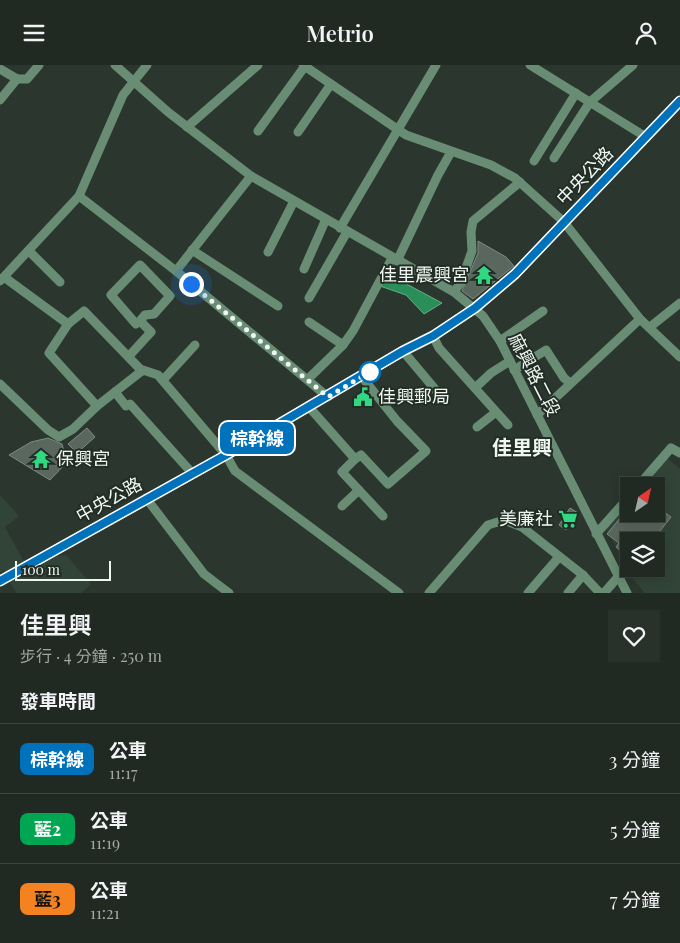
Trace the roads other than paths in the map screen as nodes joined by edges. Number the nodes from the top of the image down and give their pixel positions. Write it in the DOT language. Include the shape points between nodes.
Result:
graph roads {
  1 [pos="39,65"];
  2 [pos="115,65"];
  3 [pos="147,65"];
  4 [pos="258,65"];
  5 [pos="304,65"];
  6 [pos="436,65"];
  7 [pos="530,65"];
  8 [pos="634,65"];
  9 [pos="0,69"];
  10 [pos="17,79"];
  11 [pos="133,81"];
  12 [pos="331,84"];
  13 [pos="576,93"];
  14 [pos="0,100"];
  15 [pos="680,101"];
  16 [pos="590,102"];
  17 [pos="187,127"];
  18 [pos="397,130"];
  19 [pos="258,131"];
  20 [pos="298,132"];
  21 [pos="646,137"];
  22 [pos="451,152"];
  23 [pos="554,159"];
  24 [pos="534,161"];
  25 [pos="250,176"];
  26 [pos="520,182"];
  27 [pos="79,196"];
  28 [pos="294,201"];
  29 [pos="326,219"];
  30 [pos="564,222"];
  31 [pos="344,230"];
  32 [pos="192,250"];
  33 [pos="29,251"];
  34 [pos="268,251"];
  35 [pos="394,260"];
  36 [pos="304,269"];
  37 [pos="176,271"];
  38 [pos="2,279"];
  39 [pos="60,282"];
  40 [pos="454,292"];
  41 [pos="309,298"];
  42 [pos="680,303"];
  43 [pos="278,306"];
  44 [pos="475,308"];
  45 [pos="543,311"];
  46 [pos="640,319"];
  47 [pos="140,321"];
  48 [pos="309,322"];
  49 [pos="68,324"];
  50 [pos="650,327"];
  51 [pos="433,336"];
  52 [pos="500,341"];
  53 [pos="195,345"];
  54 [pos="343,345"];
  55 [pos="403,351"];
  56 [pos="129,356"];
  57 [pos="680,357"];
  58 [pos="512,365"];
  59 [pos="142,371"];
  60 [pos="362,377"];
  61 [pos="308,379"];
  62 [pos="163,380"];
  63 [pos="570,383"];
  64 [pos="0,384"];
  65 [pos="475,388"];
  66 [pos="114,391"];
  67 [pos="328,397"];
  68 [pos="444,400"];
  69 [pos="97,406"];
  70 [pos="309,407"];
  71 [pos="496,412"];
  72 [pos="537,415"];
  73 [pos="508,425"];
  74 [pos="477,427"];
  75 [pos="680,453"];
  76 [pos="226,455"];
  77 [pos="355,459"];
  78 [pos="192,473"];
  79 [pos="646,477"];
  80 [pos="359,490"];
  81 [pos="146,498"];
  82 [pos="342,506"];
  83 [pos="620,507"];
  84 [pos="383,516"];
  85 [pos="596,534"];
  86 [pos="559,557"];
  87 [pos="583,575"];
  88 [pos="618,577"];
  89 [pos="0,581"];
  90 [pos="229,593"];
  91 [pos="399,593"];
  92 [pos="430,593"];
  93 [pos="528,593"];
  94 [pos="568,593"];
  95 [pos="602,593"];
  96 [pos="627,593"];
  1 -- 10 [label="street" via="27,79"];
  2 -- 11 [label="street, 麻興路二段"];
  3 -- 11 [label="street"];
  4 -- 17 [label="street"];
  5 -- 12 [label="street"];
  5 -- 19 [label="street"];
  6 -- 18 [label="street"];
  7 -- 13 [label="street"];
  8 -- 16 [label="street"];
  9 -- 10 [label="street"];
  10 -- 14 [label="street"];
  11 -- 17 [label="street, 麻興路二段"];
  11 -- 27 [label="street" via="123,95"];
  12 -- 18 [label="street"];
  12 -- 20 [label="street"];
  13 -- 16 [label="street"];
  13 -- 24 [label="street"];
  15 -- 21 [label="main road, 中央公路"];
  16 -- 21 [label="street"];
  16 -- 23 [label="street"];
  17 -- 25 [label="street, 麻興路二段"];
  18 -- 22 [label="street"];
  18 -- 31 [label="street"];
  21 -- 30 [label="main road, 中央公路"];
  22 -- 26 [label="street" via="491,165"];
  22 -- 35 [label="street"];
  25 -- 28 [label="street, 麻興路二段"];
  25 -- 32 [label="street"];
  26 -- 30 [label="street"];
  26 -- 40 [label="street" via="474,221 472,251"];
  27 -- 33 [label="street"];
  27 -- 37 [label="street"];
  28 -- 29 [label="street, 麻興路二段"];
  28 -- 34 [label="street"];
  29 -- 31 [label="street, 麻興路二段"];
  29 -- 36 [label="street"];
  30 -- 44 [label="main road, 中央公路" via="515,274"];
  30 -- 46 [label="street"];
  31 -- 35 [label="street, 麻興路二段"];
  31 -- 41 [label="street"];
  32 -- 37 [label="street"];
  32 -- 43 [label="street"];
  33 -- 38 [label="street"];
  33 -- 39 [label="street"];
  35 -- 40 [label="street, 麻興路二段"];
  35 -- 54 [label="street"];
  37 -- 61 [label="street"];
  38 -- 49 [label="street"];
  40 -- 44 [label="street, 麻興路二段"];
  42 -- 50 [label="street"];
  44 -- 51 [label="main road, 中央公路"];
  44 -- 52 [label="street, 麻興路二段"];
  45 -- 52 [label="street"];
  46 -- 50 [label="street"];
  46 -- 63 [label="street"];
  47 -- 47 [label="street" via="145,315 154,314 170,296 140,265 111,295 136,324"];
  47 -- 56 [label="street" via="152,332"];
  48 -- 54 [label="street"];
  49 -- 56 [label="street" via="84,311"];
  49 -- 69 [label="street" via="49,353"];
  50 -- 57 [label="street"];
  51 -- 55 [label="main road, 中央公路"];
  51 -- 65 [label="street" via="439,348"];
  52 -- 58 [label="street, 麻興路二段"];
  53 -- 62 [label="street"];
  54 -- 61 [label="street"];
  55 -- 60 [label="main road, 中央公路"];
  55 -- 68 [label="street"];
  56 -- 59 [label="street"];
  58 -- 63 [label="street" via="546,350"];
  58 -- 65 [label="street" via="491,373"];
  58 -- 72 [label="street, 麻興路二段"];
  59 -- 62 [label="street" via="148,369"];
  59 -- 66 [label="street"];
  60 -- 67 [label="main road, 中央公路"];
  60 -- 77 [label="street" via="426,451 388,484 360,455"];
  61 -- 67 [label="street"];
  62 -- 76 [label="street"];
  63 -- 72 [label="street"];
  64 -- 69 [label="street" via="59,437 73,429"];
  65 -- 71 [label="street"];
  66 -- 69 [label="street"];
  66 -- 78 [label="street" via="126,407 130,404"];
  67 -- 70 [label="main road, 中央公路"];
  70 -- 76 [label="main road, 中央公路"];
  70 -- 77 [label="street"];
  71 -- 73 [label="street"];
  71 -- 74 [label="street"];
  72 -- 85 [label="street, 麻興路二段"];
  75 -- 79 [label="street" via="671,448"];
  76 -- 78 [label="main road, 中央公路"];
  76 -- 91 [label="street" via="235,471"];
  77 -- 80 [label="street" via="342,472"];
  78 -- 81 [label="main road, 中央公路"];
  80 -- 82 [label="street"];
  80 -- 84 [label="street"];
  81 -- 89 [label="main road, 中央公路"];
  81 -- 90 [label="street" via="204,574"];
  83 -- 85 [label="street"];
  85 -- 88 [label="street, 麻興路二段"];
  86 -- 87 [label="street"];
  86 -- 92 [label="street" via="516,523 495,522 483,531"];
  86 -- 93 [label="street"];
  87 -- 94 [label="street"];
  87 -- 95 [label="street"];
  88 -- 95 [label="street"];
  88 -- 96 [label="street, 麻興路二段"];
}
